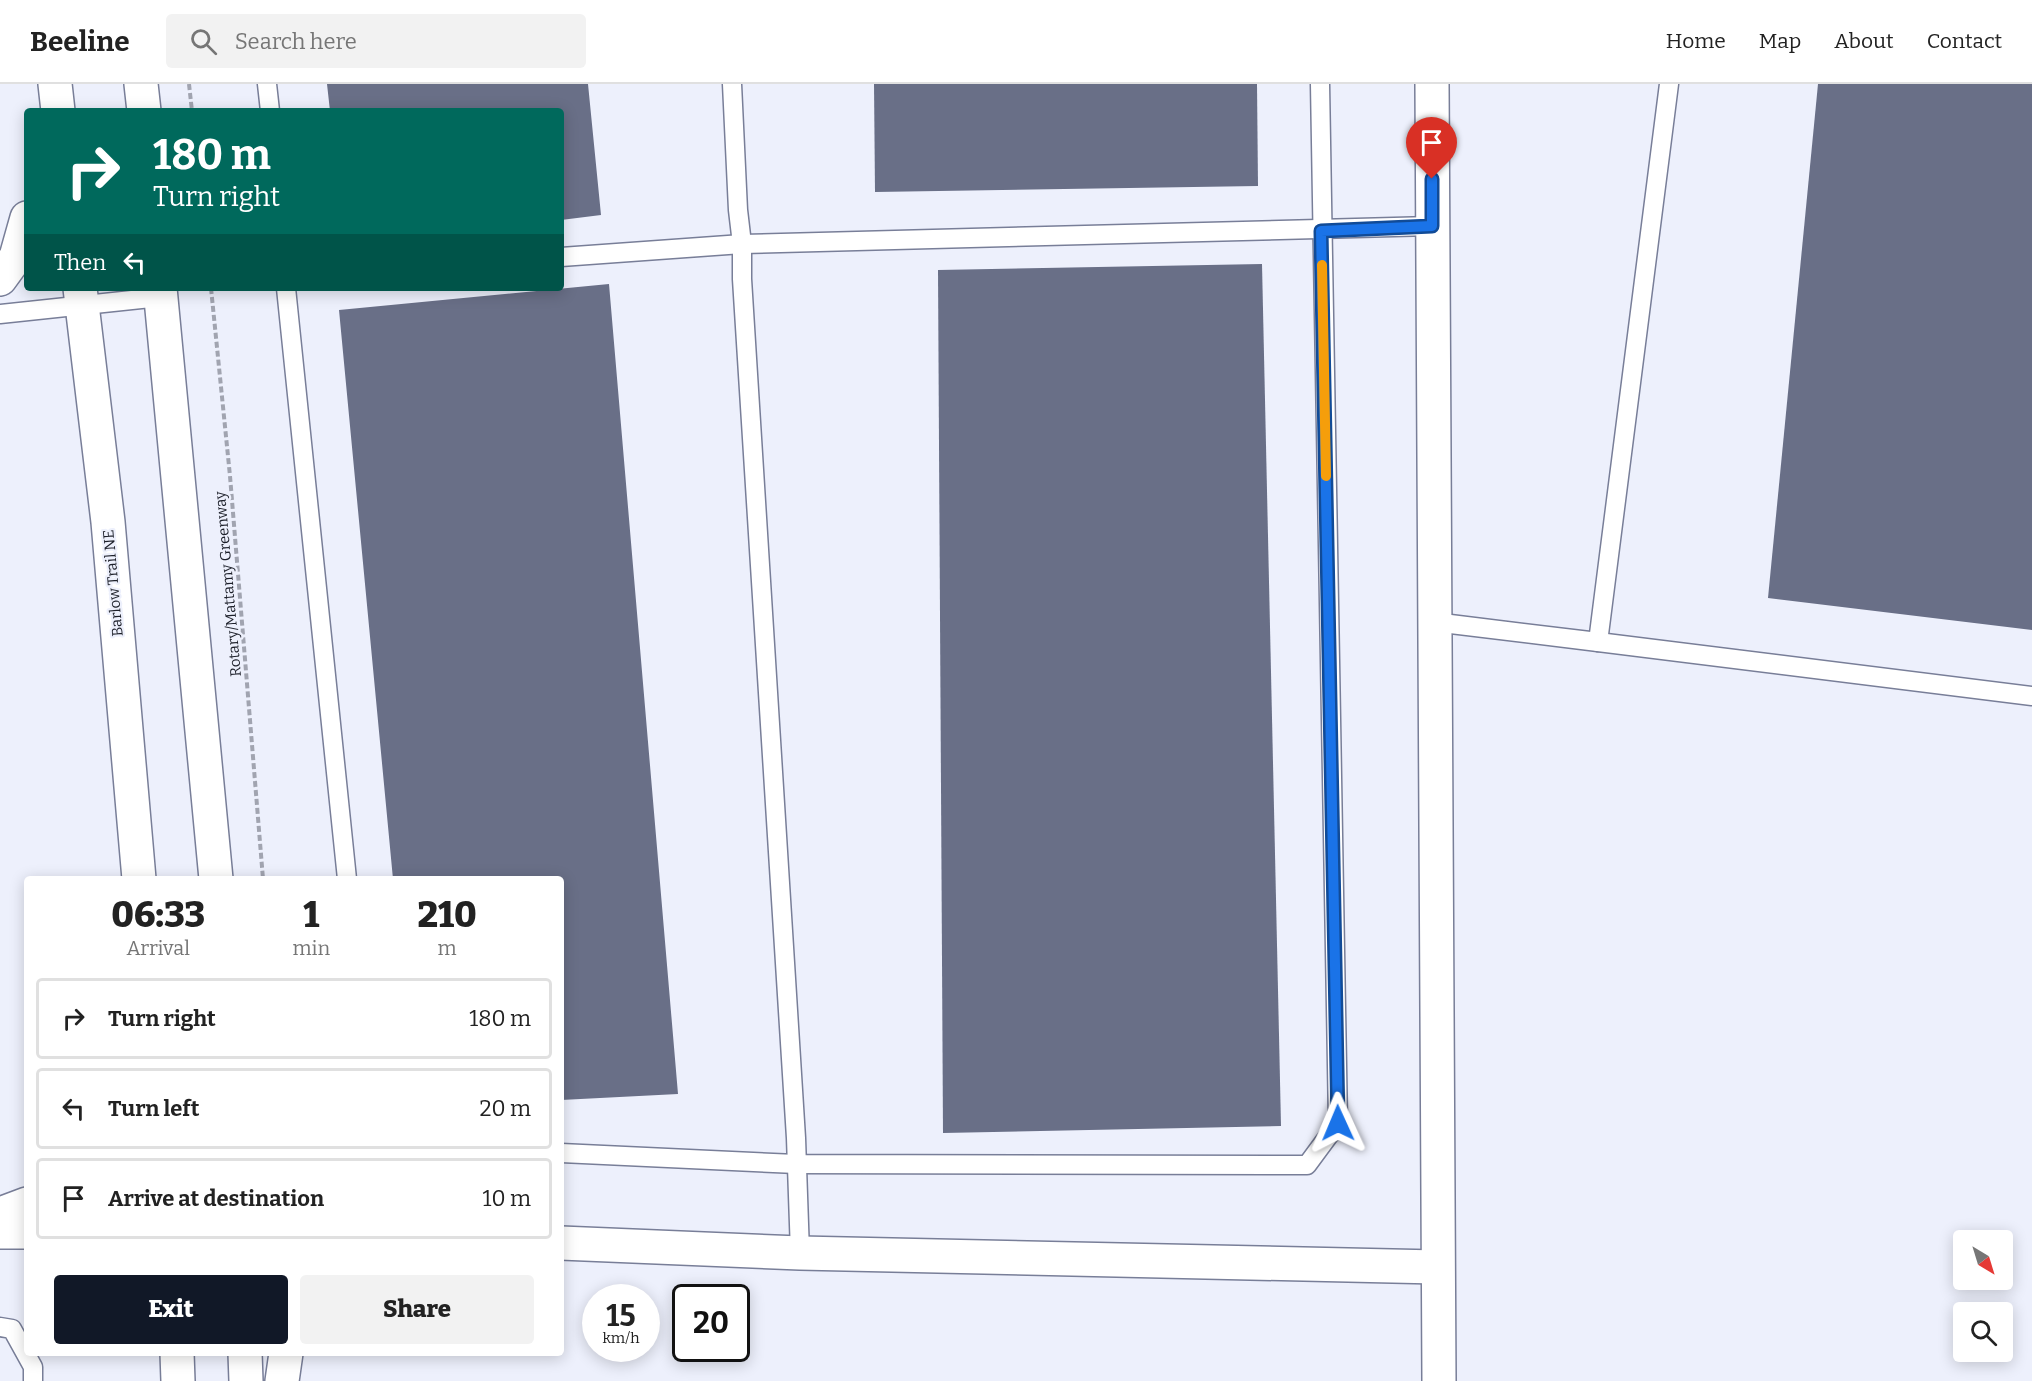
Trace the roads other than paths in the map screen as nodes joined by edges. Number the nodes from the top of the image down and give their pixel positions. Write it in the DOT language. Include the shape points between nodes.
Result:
graph roads {
  1 [pos="44,84"];
  2 [pos="55,84"];
  3 [pos="141,84"];
  4 [pos="267,84"];
  5 [pos="732,84"];
  6 [pos="1320,84"];
  7 [pos="1432,84"];
  8 [pos="1669,84"];
  9 [pos="42,108"];
  10 [pos="58,108"];
  11 [pos="144,108"];
  12 [pos="270,108"];
  13 [pos="1432,226"];
  14 [pos="24,228"];
  15 [pos="1321,231"];
  16 [pos="742,244"];
  17 [pos="564,257"];
  18 [pos="0,279"];
  19 [pos="286,291"];
  20 [pos="160,292"];
  21 [pos="81,297"];
  22 [pos="0,314"];
  23 [pos="1434,622"];
  24 [pos="1598,642"];
  25 [pos="2032,696"];
  26 [pos="139,876"];
  27 [pos="216,876"];
  28 [pos="347,876"];
  29 [pos="564,1153"];
  30 [pos="796,1164"];
  31 [pos="24,1205"];
  32 [pos="0,1214"];
  33 [pos="0,1232"];
  34 [pos="24,1232"];
  35 [pos="564,1244"];
  36 [pos="800,1253"];
  37 [pos="1437,1267"];
  38 [pos="0,1327"];
  39 [pos="24,1351"];
  40 [pos="27,1356"];
  41 [pos="177,1356"];
  42 [pos="245,1356"];
  43 [pos="285,1356"];
  44 [pos="33,1381"];
  45 [pos="178,1381"];
  46 [pos="246,1381"];
  47 [pos="282,1381"];
  48 [pos="1439,1381"];
  1 -- 9 [label="street"];
  2 -- 10 [label="street"];
  3 -- 11 [label="street"];
  4 -- 12 [label="lane"];
  5 -- 16 [label="lane"];
  6 -- 15 [label="lane"];
  7 -- 13 [label="street"];
  8 -- 24 [label="lane"];
  13 -- 15 [label="lane"];
  13 -- 23 [label="street"];
  14 -- 18 [label="street" via="16,256"];
  15 -- 16 [label="lane"];
  15 -- 30 [label="lane" via="1338,1123 1307,1165"];
  16 -- 17 [label="lane"];
  16 -- 30 [label="lane"];
  19 -- 28 [label="lane"];
  20 -- 21 [label="lane"];
  20 -- 27 [label="street"];
  21 -- 22 [label="lane"];
  21 -- 26 [label="street, Barlow Trail NE" via="108,522"];
  23 -- 24 [label="lane"];
  23 -- 37 [label="street"];
  24 -- 25 [label="lane"];
  29 -- 30 [label="lane"];
  30 -- 36 [label="lane"];
  31 -- 32 [label="street"];
  33 -- 34 [label="street"];
  35 -- 36 [label="street"];
  36 -- 37 [label="street"];
  37 -- 48 [label="street"];
  38 -- 39 [label="lane" via="12,1329"];
  40 -- 44 [label="lane" via="33,1367"];
  41 -- 45 [label="street"];
  42 -- 46 [label="street"];
  43 -- 47 [label="street"];
}
